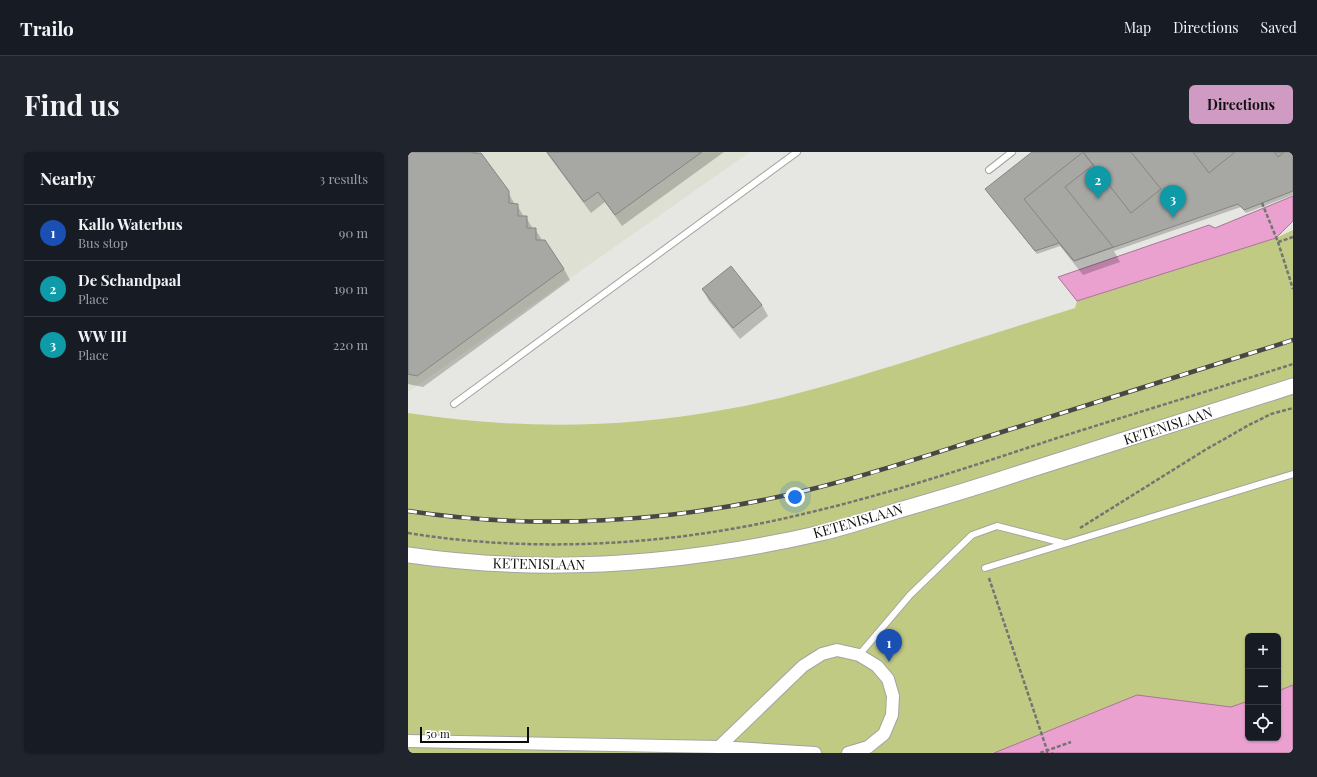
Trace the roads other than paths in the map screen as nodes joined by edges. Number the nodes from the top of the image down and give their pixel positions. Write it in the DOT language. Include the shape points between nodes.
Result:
graph roads {
  1 [pos="797,152"];
  2 [pos="1012,152"];
  3 [pos="989,170"];
  4 [pos="1293,386"];
  5 [pos="454,404"];
  6 [pos="1293,474"];
  7 [pos="1065,543"];
  8 [pos="408,554"];
  9 [pos="986,568"];
  10 [pos="859,654"];
  11 [pos="408,741"];
  12 [pos="719,747"];
  13 [pos="815,753"];
  14 [pos="848,753"];
  1 -- 5 [label="lane"];
  2 -- 3 [label="lane"];
  4 -- 8 [label="street, KETENISLAAN" via="950,495 823,532 762,546 711,554 586,565 472,562"];
  6 -- 7 [label="lane"];
  7 -- 9 [label="lane"];
  7 -- 10 [label="lane" via="996,526 972,535 910,595"];
  10 -- 12 [label="street" via="837,650 822,654 803,666"];
  10 -- 14 [label="street" via="877,666 888,679 893,696 892,715 884,734 868,747"];
  11 -- 12 [label="street"];
  12 -- 13 [label="street"];
}
